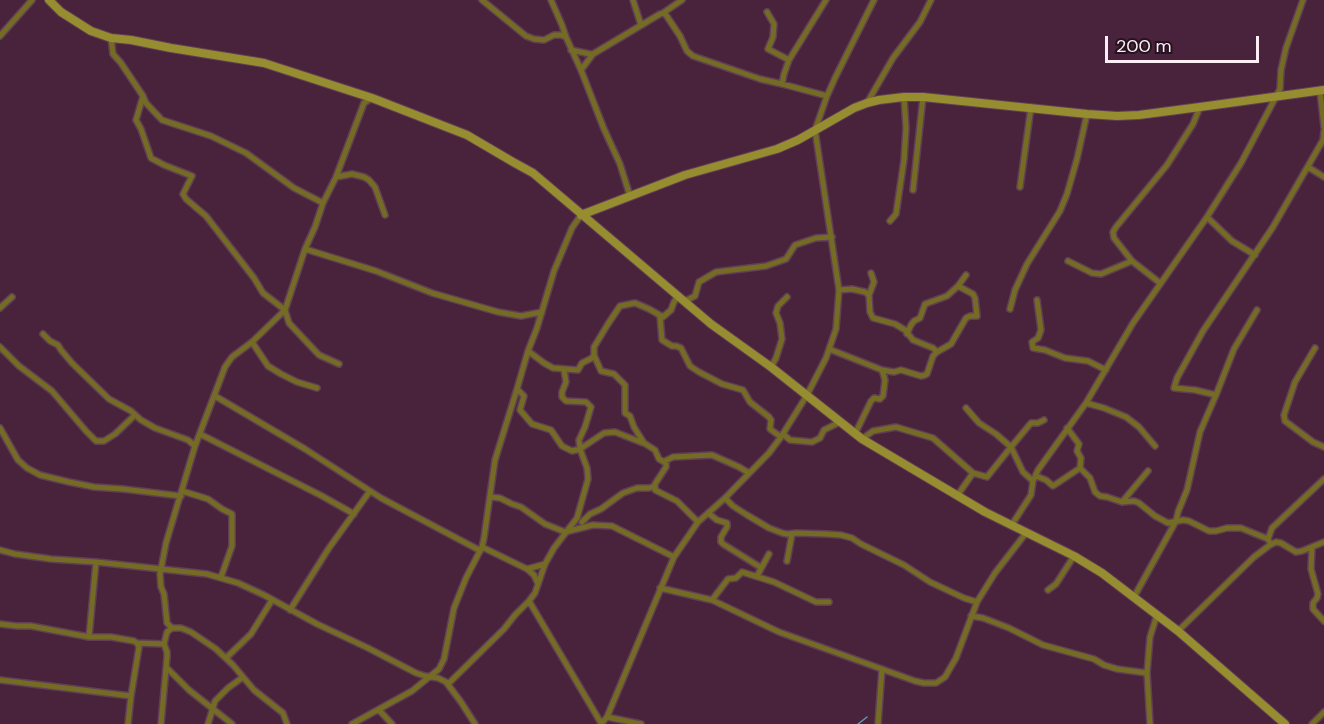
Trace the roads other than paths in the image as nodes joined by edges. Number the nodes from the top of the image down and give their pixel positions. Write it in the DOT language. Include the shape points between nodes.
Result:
graph roads {
  1 [pos="32,0"];
  2 [pos="49,0"];
  3 [pos="482,0"];
  4 [pos="551,0"];
  5 [pos="633,0"];
  6 [pos="682,0"];
  7 [pos="826,0"];
  8 [pos="874,0"];
  9 [pos="931,0"];
  10 [pos="1303,0"];
  11 [pos="767,12"];
  12 [pos="663,13"];
  13 [pos="641,25"];
  14 [pos="0,36"];
  15 [pos="566,37"];
  16 [pos="111,38"];
  17 [pos="571,50"];
  18 [pos="594,54"];
  19 [pos="789,60"];
  20 [pos="581,70"];
  21 [pos="782,84"];
  22 [pos="1322,91"];
  23 [pos="143,96"];
  24 [pos="826,96"];
  25 [pos="904,97"];
  26 [pos="923,97"];
  27 [pos="372,98"];
  28 [pos="1276,98"];
  29 [pos="867,103"];
  30 [pos="1031,107"];
  31 [pos="1200,107"];
  32 [pos="1087,114"];
  33 [pos="1324,129"];
  34 [pos="815,130"];
  35 [pos="1308,167"];
  36 [pos="336,177"];
  37 [pos="1324,177"];
  38 [pos="1020,187"];
  39 [pos="913,190"];
  40 [pos="630,196"];
  41 [pos="323,203"];
  42 [pos="385,215"];
  43 [pos="581,215"];
  44 [pos="1207,217"];
  45 [pos="890,221"];
  46 [pos="832,237"];
  47 [pos="305,249"];
  48 [pos="1255,255"];
  49 [pos="1068,261"];
  50 [pos="1132,261"];
  51 [pos="871,273"];
  52 [pos="966,275"];
  53 [pos="1160,284"];
  54 [pos="958,286"];
  55 [pos="839,290"];
  56 [pos="869,295"];
  57 [pos="12,297"];
  58 [pos="787,297"];
  59 [pos="682,299"];
  60 [pos="1036,300"];
  61 [pos="0,308"];
  62 [pos="1010,309"];
  63 [pos="285,310"];
  64 [pos="1257,310"];
  65 [pos="542,312"];
  66 [pos="660,316"];
  67 [pos="43,334"];
  68 [pos="907,334"];
  69 [pos="252,342"];
  70 [pos="0,347"];
  71 [pos="1315,348"];
  72 [pos="829,349"];
  73 [pos="528,351"];
  74 [pos="937,352"];
  75 [pos="594,356"];
  76 [pos="339,364"];
  77 [pos="771,367"];
  78 [pos="564,370"];
  79 [pos="882,370"];
  80 [pos="1106,370"];
  81 [pos="317,388"];
  82 [pos="517,389"];
  83 [pos="807,395"];
  84 [pos="214,396"];
  85 [pos="1213,397"];
  86 [pos="1086,403"];
  87 [pos="966,408"];
  88 [pos="135,415"];
  89 [pos="1044,420"];
  90 [pos="840,422"];
  91 [pos="0,428"];
  92 [pos="1067,428"];
  93 [pos="200,434"];
  94 [pos="782,436"];
  95 [pos="858,437"];
  96 [pos="644,443"];
  97 [pos="195,446"];
  98 [pos="1155,446"];
  99 [pos="1011,447"];
  100 [pos="1324,447"];
  101 [pos="580,448"];
  102 [pos="665,461"];
  103 [pos="1080,468"];
  104 [pos="1148,471"];
  105 [pos="750,473"];
  106 [pos="973,473"];
  107 [pos="1035,479"];
  108 [pos="1324,479"];
  109 [pos="655,486"];
  110 [pos="370,491"];
  111 [pos="182,493"];
  112 [pos="957,496"];
  113 [pos="490,497"];
  114 [pos="725,498"];
  115 [pos="1122,502"];
  116 [pos="708,513"];
  117 [pos="354,514"];
  118 [pos="1176,521"];
  119 [pos="581,522"];
  120 [pos="698,522"];
  121 [pos="1168,523"];
  122 [pos="1011,526"];
  123 [pos="566,532"];
  124 [pos="1026,533"];
  125 [pos="792,534"];
  126 [pos="1168,534"];
  127 [pos="1269,542"];
  128 [pos="1324,542"];
  129 [pos="1312,546"];
  130 [pos="481,549"];
  131 [pos="0,550"];
  132 [pos="769,554"];
  133 [pos="1074,556"];
  134 [pos="674,557"];
  135 [pos="787,561"];
  136 [pos="96,562"];
  137 [pos="545,564"];
  138 [pos="760,567"];
  139 [pos="161,569"];
  140 [pos="527,569"];
  141 [pos="757,576"];
  142 [pos="221,577"];
  143 [pos="538,584"];
  144 [pos="660,588"];
  145 [pos="1048,590"];
  146 [pos="1134,597"];
  147 [pos="272,600"];
  148 [pos="712,600"];
  149 [pos="529,601"];
  150 [pos="829,602"];
  151 [pos="977,602"];
  152 [pos="290,610"];
  153 [pos="1157,615"];
  154 [pos="971,616"];
  155 [pos="1324,621"];
  156 [pos="0,624"];
  157 [pos="170,630"];
  158 [pos="1178,631"];
  159 [pos="89,637"];
  160 [pos="137,643"];
  161 [pos="164,644"];
  162 [pos="226,658"];
  163 [pos="167,668"];
  164 [pos="882,669"];
  165 [pos="1147,673"];
  166 [pos="243,677"];
  167 [pos="430,677"];
  168 [pos="0,680"];
  169 [pos="448,684"];
  170 [pos="131,696"];
  171 [pos="212,709"];
  172 [pos="379,710"];
  173 [pos="1324,712"];
  174 [pos="607,717"];
  175 [pos="353,723"];
  176 [pos="601,723"];
  177 [pos="128,724"];
  178 [pos="161,724"];
  179 [pos="208,724"];
  180 [pos="232,724"];
  181 [pos="287,724"];
  182 [pos="392,724"];
  183 [pos="475,724"];
  184 [pos="641,724"];
  185 [pos="878,724"];
  186 [pos="1150,724"];
  187 [pos="1285,724"];
  188 [pos="1312,724"];
  1 -- 14 [label="street"];
  2 -- 16 [label="main road" via="73,21"];
  3 -- 15 [label="street" via="526,36 544,40 554,35"];
  4 -- 15 [label="street"];
  5 -- 13 [label="street"];
  6 -- 12 [label="street"];
  7 -- 19 [label="street"];
  8 -- 24 [label="street"];
  9 -- 29 [label="street"];
  10 -- 28 [label="street" via="1286,48"];
  11 -- 19 [label="street" via="774,24 768,49"];
  12 -- 13 [label="street"];
  12 -- 21 [label="street" via="693,56"];
  13 -- 18 [label="street"];
  15 -- 17 [label="street"];
  16 -- 23 [label="street" via="113,54"];
  16 -- 27 [label="main road" via="264,63"];
  17 -- 18 [label="street"];
  17 -- 20 [label="street"];
  18 -- 20 [label="street"];
  19 -- 21 [label="street"];
  20 -- 40 [label="street"];
  21 -- 24 [label="street"];
  22 -- 28 [label="main road"];
  22 -- 33 [label="street"];
  23 -- 41 [label="street" via="162,120 246,153 294,188"];
  23 -- 63 [label="street" via="136,120 151,158 192,176 183,194 186,199 206,216 263,293"];
  24 -- 34 [label="street"];
  25 -- 26 [label="main road"];
  25 -- 29 [label="main road"];
  25 -- 45 [label="street" via="904,160 896,214"];
  26 -- 30 [label="main road"];
  26 -- 39 [label="street"];
  27 -- 36 [label="street" via="364,104"];
  27 -- 43 [label="main road" via="467,135 533,174"];
  28 -- 31 [label="main road"];
  28 -- 44 [label="street"];
  29 -- 34 [label="main road"];
  30 -- 32 [label="main road"];
  30 -- 38 [label="street"];
  31 -- 32 [label="main road" via="1139,115"];
  31 -- 50 [label="street" via="1167,165 1113,232"];
  32 -- 62 [label="street" via="1067,194 1027,264"];
  33 -- 35 [label="street" via="1323,140"];
  34 -- 40 [label="main road" via="777,149 685,175"];
  34 -- 46 [label="street"];
  35 -- 37 [label="street"];
  35 -- 48 [label="street"];
  36 -- 41 [label="street"];
  36 -- 42 [label="street" via="352,174 369,180"];
  40 -- 43 [label="main road"];
  41 -- 47 [label="street"];
  43 -- 59 [label="main road"];
  43 -- 65 [label="street" via="554,271"];
  44 -- 48 [label="street" via="1232,241"];
  44 -- 53 [label="street"];
  46 -- 55 [label="street"];
  46 -- 59 [label="street" via="795,245 786,259 765,266 716,272 699,282 695,296"];
  47 -- 63 [label="street"];
  47 -- 65 [label="street" via="498,312 521,316"];
  48 -- 85 [label="street" via="1176,378 1174,388"];
  49 -- 50 [label="street" via="1101,274"];
  50 -- 53 [label="street"];
  51 -- 56 [label="street" via="874,282"];
  52 -- 54 [label="street"];
  53 -- 80 [label="street"];
  54 -- 68 [label="street" via="947,296 925,304"];
  54 -- 74 [label="street" via="974,294 977,316 966,318 951,344"];
  55 -- 56 [label="street" via="852,289"];
  55 -- 72 [label="street" via="837,328"];
  56 -- 68 [label="street" via="873,318 895,324"];
  57 -- 61 [label="street"];
  58 -- 77 [label="street" via="776,312 782,339"];
  59 -- 66 [label="street"];
  59 -- 77 [label="main road"];
  60 -- 80 [label="street" via="1041,330 1032,342 1033,348"];
  63 -- 69 [label="street"];
  63 -- 76 [label="street" via="289,323 319,355"];
  64 -- 85 [label="street"];
  65 -- 73 [label="street"];
  66 -- 75 [label="street" via="635,303 620,306 594,347"];
  66 -- 94 [label="street" via="662,340 681,348 690,366 699,372 743,390 750,402 769,417 770,429"];
  67 -- 88 [label="street" via="109,399"];
  68 -- 74 [label="street"];
  69 -- 81 [label="street" via="268,366"];
  69 -- 84 [label="street" via="228,361"];
  70 -- 88 [label="street" via="52,391 96,441 115,434"];
  71 -- 100 [label="street" via="1295,382 1284,415 1285,421"];
  72 -- 79 [label="street"];
  72 -- 83 [label="street"];
  73 -- 78 [label="street" via="553,368"];
  73 -- 82 [label="street"];
  74 -- 79 [label="street" via="925,375"];
  75 -- 78 [label="street" via="578,370"];
  75 -- 96 [label="street" via="601,371 614,374 625,385 626,413"];
  77 -- 83 [label="main road"];
  78 -- 101 [label="street" via="562,397 566,401 586,402 591,407 579,440"];
  79 -- 95 [label="street" via="883,396 871,401"];
  80 -- 86 [label="street"];
  82 -- 101 [label="street" via="524,396 520,410 532,424 551,430 562,446 572,451"];
  82 -- 113 [label="street" via="495,460"];
  83 -- 90 [label="main road"];
  83 -- 94 [label="street"];
  84 -- 93 [label="street"];
  84 -- 110 [label="street"];
  85 -- 118 [label="street"];
  86 -- 92 [label="street"];
  86 -- 98 [label="street" via="1126,417"];
  87 -- 99 [label="street"];
  88 -- 97 [label="street"];
  89 -- 99 [label="street" via="1031,423"];
  90 -- 94 [label="street" via="812,442"];
  90 -- 95 [label="main road"];
  91 -- 111 [label="street" via="18,460 40,475 94,487"];
  92 -- 103 [label="street" via="1079,444"];
  92 -- 107 [label="street"];
  93 -- 97 [label="street"];
  93 -- 117 [label="street"];
  94 -- 105 [label="street"];
  95 -- 106 [label="street" via="896,427 933,438"];
  95 -- 112 [label="main road"];
  96 -- 101 [label="street" via="615,432 604,433"];
  96 -- 102 [label="street"];
  97 -- 111 [label="street"];
  99 -- 106 [label="street" via="987,477"];
  99 -- 107 [label="street" via="1023,472"];
  101 -- 119 [label="street" via="588,479"];
  102 -- 105 [label="street" via="712,455"];
  102 -- 109 [label="street" via="667,465"];
  103 -- 107 [label="street" via="1053,486 1046,480"];
  103 -- 115 [label="street" via="1090,478 1095,492"];
  104 -- 115 [label="street"];
  105 -- 114 [label="street"];
  106 -- 112 [label="street"];
  107 -- 122 [label="street" via="1031,495"];
  108 -- 127 [label="street" via="1272,528"];
  109 -- 119 [label="street" via="622,493"];
  109 -- 120 [label="street" via="658,492 678,501"];
  110 -- 117 [label="street"];
  110 -- 130 [label="street"];
  111 -- 139 [label="street"];
  111 -- 142 [label="street" via="208,499 232,514 232,546"];
  112 -- 122 [label="main road"];
  113 -- 123 [label="street" via="521,507 545,524"];
  113 -- 130 [label="street"];
  114 -- 116 [label="street"];
  114 -- 125 [label="street" via="769,528"];
  115 -- 121 [label="street" via="1139,503"];
  116 -- 120 [label="street"];
  116 -- 138 [label="street" via="727,523 721,542"];
  117 -- 152 [label="street"];
  118 -- 121 [label="street"];
  118 -- 126 [label="street"];
  118 -- 127 [label="street" via="1189,521 1209,531 1241,528"];
  119 -- 123 [label="street"];
  119 -- 123 [label="street"];
  119 -- 134 [label="street" via="612,526"];
  120 -- 134 [label="street"];
  121 -- 126 [label="street"];
  122 -- 124 [label="main road"];
  123 -- 137 [label="street"];
  124 -- 133 [label="main road"];
  124 -- 151 [label="street"];
  125 -- 135 [label="street"];
  125 -- 151 [label="street" via="852,538 930,582"];
  126 -- 146 [label="street"];
  127 -- 129 [label="street" via="1281,543 1296,552"];
  127 -- 158 [label="street"];
  128 -- 129 [label="street"];
  129 -- 155 [label="street" via="1311,569 1318,594 1313,609"];
  130 -- 140 [label="street"];
  130 -- 167 [label="street" via="454,608 444,659"];
  131 -- 136 [label="street"];
  132 -- 138 [label="street"];
  133 -- 145 [label="street"];
  133 -- 146 [label="main road"];
  134 -- 144 [label="street"];
  136 -- 139 [label="street"];
  136 -- 159 [label="street"];
  137 -- 140 [label="street"];
  137 -- 143 [label="street"];
  138 -- 141 [label="street"];
  139 -- 142 [label="street"];
  139 -- 157 [label="street"];
  140 -- 143 [label="street"];
  141 -- 148 [label="street" via="742,572 729,578"];
  141 -- 150 [label="street" via="818,602"];
  142 -- 147 [label="street"];
  143 -- 149 [label="street"];
  144 -- 148 [label="street"];
  144 -- 174 [label="street"];
  146 -- 153 [label="main road"];
  147 -- 152 [label="street"];
  147 -- 162 [label="street" via="252,634"];
  148 -- 164 [label="street" via="779,632"];
  149 -- 169 [label="street"];
  149 -- 176 [label="street"];
  151 -- 154 [label="street"];
  152 -- 167 [label="street"];
  153 -- 158 [label="main road"];
  153 -- 165 [label="street" via="1150,637"];
  154 -- 164 [label="street" via="945,678 924,683"];
  154 -- 165 [label="street" via="1104,665"];
  156 -- 159 [label="street"];
  157 -- 161 [label="street"];
  157 -- 162 [label="street" via="181,628 191,632"];
  158 -- 187 [label="main road"];
  159 -- 160 [label="street"];
  160 -- 161 [label="street"];
  160 -- 170 [label="street"];
  161 -- 163 [label="street"];
  162 -- 166 [label="street"];
  163 -- 171 [label="street"];
  163 -- 178 [label="street"];
  164 -- 185 [label="street"];
  165 -- 186 [label="street"];
  166 -- 171 [label="street" via="215,701"];
  166 -- 181 [label="street" via="283,712"];
  167 -- 169 [label="street"];
  167 -- 172 [label="street"];
  168 -- 170 [label="street"];
  169 -- 183 [label="street"];
  170 -- 177 [label="street"];
  171 -- 179 [label="street"];
  171 -- 180 [label="street"];
  172 -- 175 [label="street"];
  172 -- 182 [label="street"];
  173 -- 188 [label="street"];
  174 -- 176 [label="street"];
  174 -- 184 [label="street"];
}
